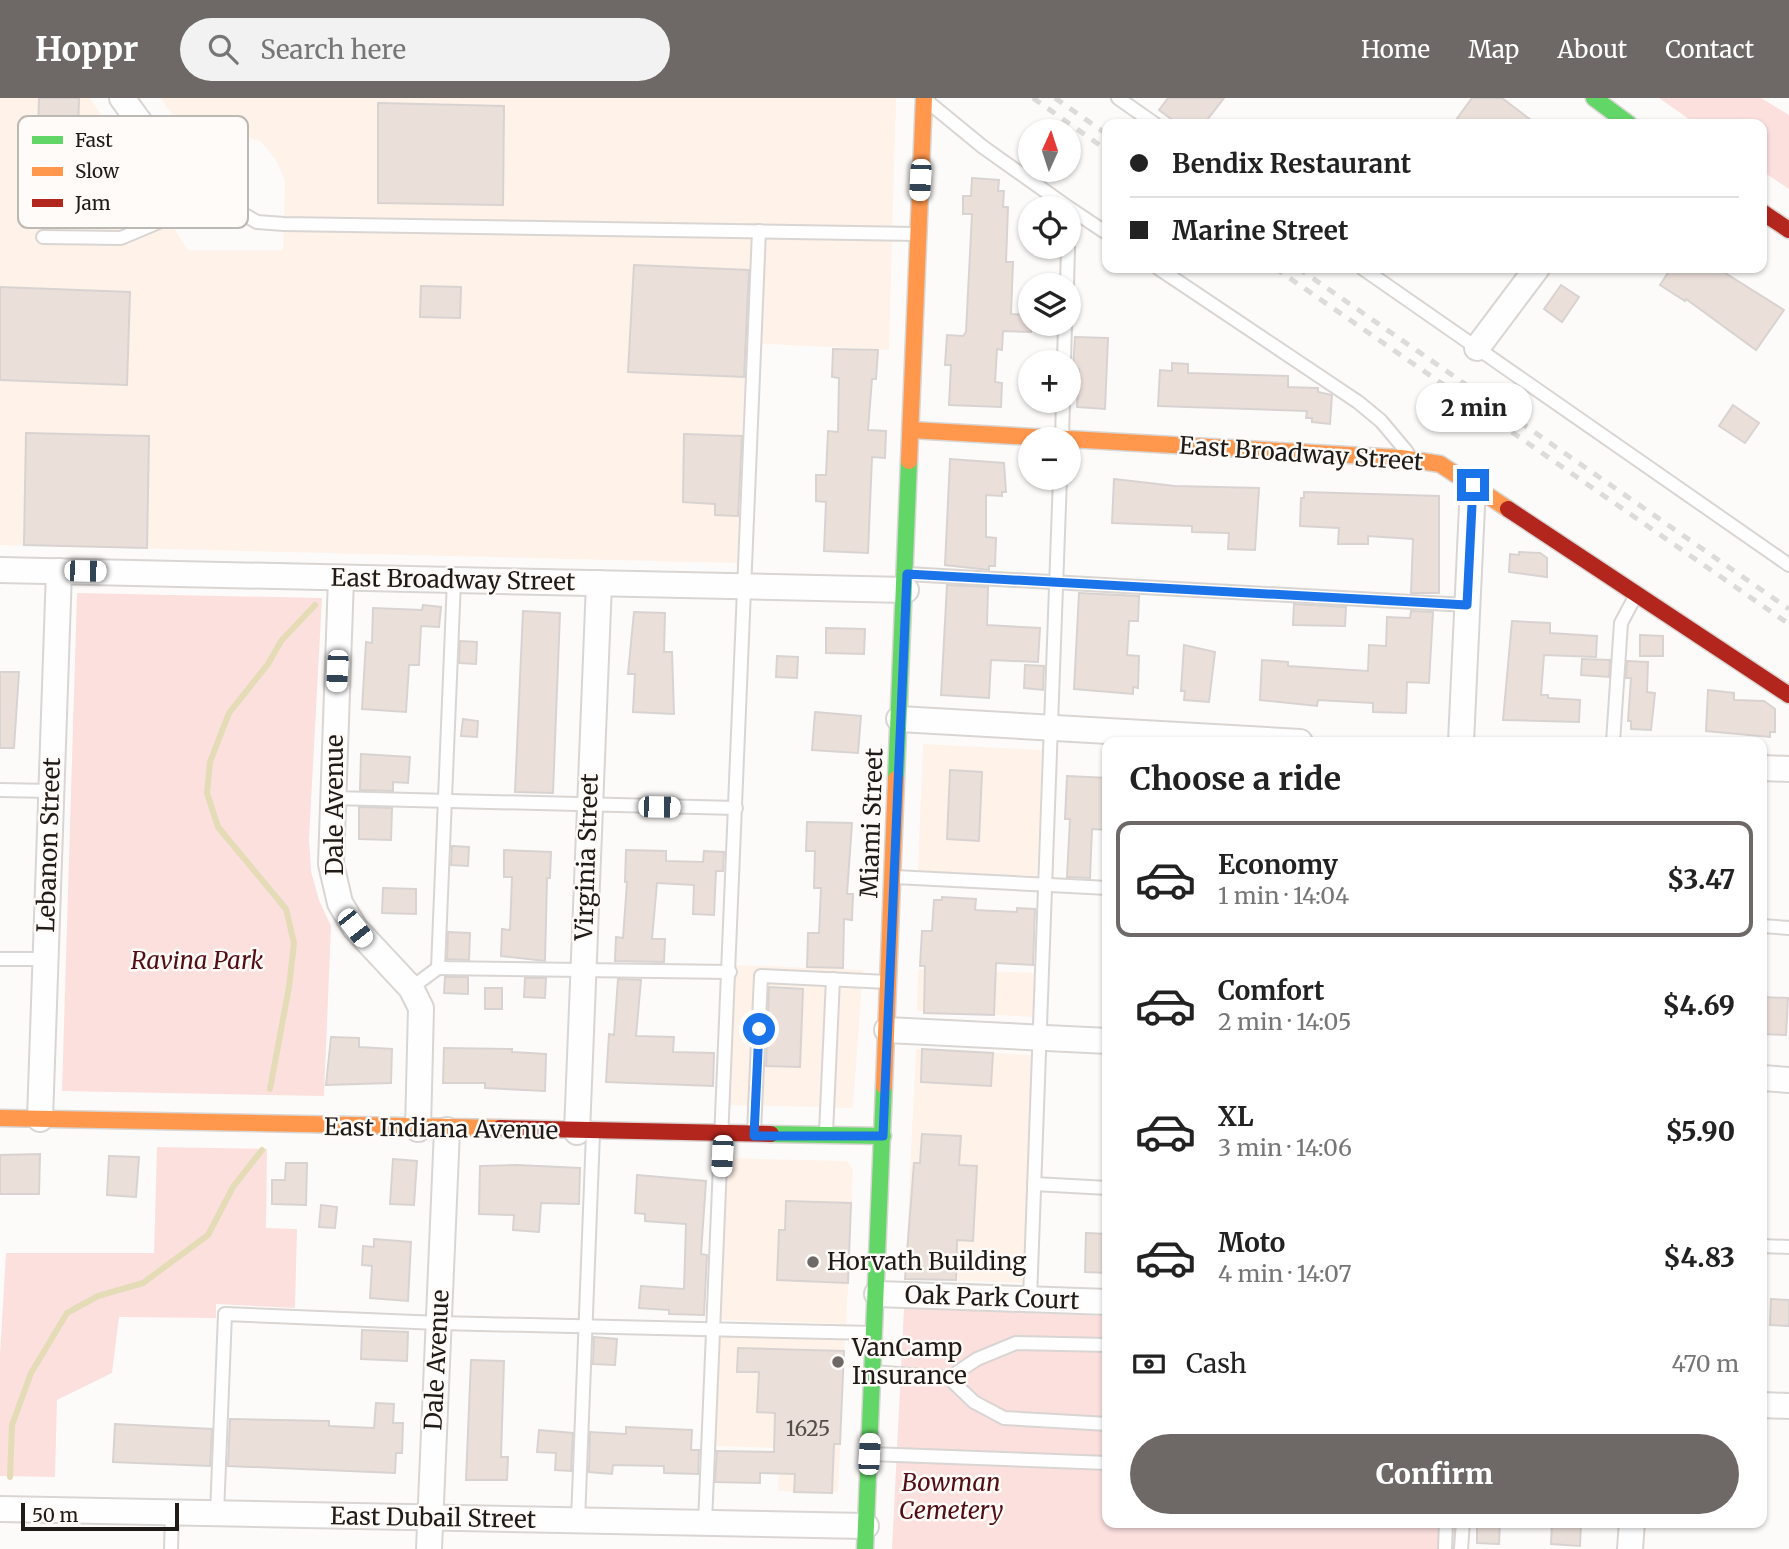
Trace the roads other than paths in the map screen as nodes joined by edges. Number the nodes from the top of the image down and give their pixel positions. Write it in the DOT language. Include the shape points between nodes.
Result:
graph roads {
  1 [pos="122,98"];
  2 [pos="924,98"];
  3 [pos="1118,98"];
  4 [pos="1594,98"];
  5 [pos="136,116"];
  6 [pos="1148,119"];
  7 [pos="1622,119"];
  8 [pos="1049,196"];
  9 [pos="1767,215"];
  10 [pos="248,217"];
  11 [pos="1081,218"];
  12 [pos="145,228"];
  13 [pos="1789,230"];
  14 [pos="759,231"];
  15 [pos="1102,231"];
  16 [pos="917,234"];
  17 [pos="43,237"];
  18 [pos="1165,273"];
  19 [pos="1369,273"];
  20 [pos="1533,273"];
  21 [pos="1477,348"];
  22 [pos="911,430"];
  23 [pos="1018,436"];
  24 [pos="1081,440"];
  25 [pos="1415,461"];
  26 [pos="1473,485"];
  27 [pos="1059,490"];
  28 [pos="1789,565"];
  29 [pos="0,569"];
  30 [pos="59,571"];
  31 [pos="341,578"];
  32 [pos="454,580"];
  33 [pos="906,582"];
  34 [pos="599,583"];
  35 [pos="1054,583"];
  36 [pos="743,586"];
  37 [pos="1636,594"];
  38 [pos="1467,605"];
  39 [pos="1789,695"];
  40 [pos="899,719"];
  41 [pos="1049,728"];
  42 [pos="1210,737"];
  43 [pos="1461,737"];
  44 [pos="1613,737"];
  45 [pos="1767,768"];
  46 [pos="1789,769"];
  47 [pos="0,790"];
  48 [pos="51,791"];
  49 [pos="332,798"];
  50 [pos="445,802"];
  51 [pos="589,805"];
  52 [pos="736,808"];
  53 [pos="892,876"];
  54 [pos="1044,885"];
  55 [pos="1102,888"];
  56 [pos="1767,926"];
  57 [pos="1789,928"];
  58 [pos="0,959"];
  59 [pos="45,960"];
  60 [pos="438,968"];
  61 [pos="582,969"];
  62 [pos="730,972"];
  63 [pos="833,979"];
  64 [pos="888,982"];
  65 [pos="411,988"];
  66 [pos="887,1030"];
  67 [pos="1040,1037"];
  68 [pos="1102,1041"];
  69 [pos="1767,1078"];
  70 [pos="1789,1080"];
  71 [pos="0,1118"];
  72 [pos="40,1119"];
  73 [pos="418,1129"];
  74 [pos="447,1130"];
  75 [pos="585,1132"];
  76 [pos="723,1135"];
  77 [pos="754,1136"];
  78 [pos="826,1136"];
  79 [pos="883,1136"];
  80 [pos="1034,1184"];
  81 [pos="1102,1188"];
  82 [pos="1767,1246"];
  83 [pos="1789,1247"];
  84 [pos="877,1294"];
  85 [pos="1030,1299"];
  86 [pos="1102,1302"];
  87 [pos="439,1323"];
  88 [pos="586,1325"];
  89 [pos="713,1330"];
  90 [pos="875,1333"];
  91 [pos="1102,1345"];
  92 [pos="873,1372"];
  93 [pos="949,1378"];
  94 [pos="1767,1405"];
  95 [pos="1789,1406"];
  96 [pos="1102,1424"];
  97 [pos="869,1454"];
  98 [pos="1102,1463"];
  99 [pos="0,1509"];
  100 [pos="172,1513"];
  101 [pos="217,1514"];
  102 [pos="430,1518"];
  103 [pos="578,1521"];
  104 [pos="705,1523"];
  105 [pos="1446,1528"];
  106 [pos="1463,1528"];
  107 [pos="1632,1528"];
  108 [pos="866,1538"];
  109 [pos="171,1549"];
  110 [pos="429,1549"];
  111 [pos="1445,1549"];
  112 [pos="1461,1549"];
  113 [pos="1630,1549"];
  1 -- 5 [label="street"];
  2 -- 8 [label="lane"];
  2 -- 16 [label="street, Miami Street"];
  3 -- 6 [label="lane"];
  4 -- 7 [label="street"];
  9 -- 13 [label="street"];
  10 -- 14 [label="lane" via="284,224"];
  11 -- 15 [label="lane"];
  12 -- 17 [label="lane" via="121,238"];
  14 -- 16 [label="lane"];
  14 -- 36 [label="lane"];
  16 -- 22 [label="street, Miami Street"];
  18 -- 25 [label="lane" via="1358,402"];
  19 -- 21 [label="lane"];
  20 -- 21 [label="street"];
  21 -- 28 [label="lane"];
  22 -- 23 [label="street, East Broadway Street"];
  22 -- 33 [label="street, Miami Street"];
  24 -- 25 [label="street, East Broadway Street"];
  25 -- 26 [label="street, East Broadway Street" via="1440,464"];
  26 -- 37 [label="street, East Broadway Street"];
  26 -- 38 [label="street"];
  27 -- 35 [label="lane"];
  29 -- 30 [label="street, East Broadway Street"];
  30 -- 31 [label="street, East Broadway Street"];
  30 -- 48 [label="street, Lebanon Street"];
  31 -- 32 [label="street, East Broadway Street"];
  31 -- 49 [label="street, Dale Avenue"];
  32 -- 34 [label="street, East Broadway Street"];
  32 -- 50 [label="lane"];
  33 -- 35 [label="lane"];
  33 -- 36 [label="street, East Broadway Street"];
  33 -- 40 [label="street, Miami Street"];
  34 -- 36 [label="street, East Broadway Street"];
  34 -- 51 [label="street, Virginia Street"];
  35 -- 38 [label="lane"];
  35 -- 41 [label="lane"];
  36 -- 52 [label="lane"];
  37 -- 39 [label="street, East Broadway Street"];
  37 -- 44 [label="lane" via="1621,623"];
  38 -- 43 [label="street"];
  40 -- 41 [label="street"];
  40 -- 53 [label="street, Miami Street"];
  41 -- 42 [label="street"];
  41 -- 54 [label="lane"];
  45 -- 46 [label="street"];
  47 -- 48 [label="lane"];
  48 -- 59 [label="street, Lebanon Street"];
  49 -- 50 [label="lane"];
  49 -- 65 [label="street, Dale Avenue" via="331,864 340,903 374,952"];
  50 -- 51 [label="lane"];
  50 -- 60 [label="lane"];
  51 -- 52 [label="lane"];
  51 -- 61 [label="street, Virginia Street"];
  52 -- 62 [label="lane"];
  53 -- 54 [label="lane"];
  53 -- 64 [label="street, Miami Street"];
  54 -- 55 [label="lane"];
  54 -- 67 [label="lane"];
  56 -- 57 [label="lane"];
  58 -- 59 [label="lane"];
  59 -- 72 [label="street, Lebanon Street"];
  60 -- 61 [label="lane"];
  60 -- 65 [label="lane"];
  61 -- 62 [label="lane"];
  61 -- 75 [label="street, Virginia Street"];
  62 -- 76 [label="lane"];
  63 -- 64 [label="lane"];
  63 -- 77 [label="lane" via="761,976"];
  63 -- 78 [label="lane"];
  64 -- 66 [label="street, Miami Street"];
  65 -- 73 [label="street, Dale Avenue" via="421,1008 422,1023"];
  66 -- 67 [label="street"];
  66 -- 79 [label="street, Miami Street"];
  67 -- 68 [label="street"];
  67 -- 80 [label="lane"];
  69 -- 70 [label="street"];
  71 -- 72 [label="street, East Indiana Avenue"];
  72 -- 73 [label="street, East Indiana Avenue"];
  73 -- 74 [label="street, East Indiana Avenue"];
  74 -- 75 [label="street, East Indiana Avenue"];
  74 -- 87 [label="street, Dale Avenue"];
  75 -- 76 [label="street, East Indiana Avenue"];
  75 -- 88 [label="lane"];
  76 -- 77 [label="street, East Indiana Avenue"];
  76 -- 89 [label="lane"];
  77 -- 78 [label="street, East Indiana Avenue"];
  78 -- 79 [label="street, East Indiana Avenue"];
  79 -- 84 [label="street, Miami Street"];
  80 -- 81 [label="lane"];
  80 -- 85 [label="lane"];
  82 -- 83 [label="lane"];
  84 -- 85 [label="street, Oak Park Court"];
  84 -- 90 [label="street, Miami Street"];
  85 -- 86 [label="street, Oak Park Court"];
  87 -- 88 [label="lane"];
  87 -- 101 [label="lane" via="225,1314"];
  87 -- 102 [label="street, Dale Avenue"];
  88 -- 89 [label="lane"];
  88 -- 103 [label="lane"];
  89 -- 90 [label="lane"];
  89 -- 104 [label="lane"];
  90 -- 92 [label="street, Miami Street"];
  91 -- 93 [label="lane" via="1016,1343 977,1359"];
  92 -- 93 [label="lane"];
  92 -- 97 [label="street, Miami Street"];
  93 -- 96 [label="lane" via="974,1402 1004,1418"];
  94 -- 95 [label="street"];
  97 -- 98 [label="lane"];
  97 -- 108 [label="street, Miami Street"];
  99 -- 100 [label="street, East Dubail Street"];
  100 -- 101 [label="street, East Dubail Street"];
  100 -- 109 [label="lane"];
  101 -- 102 [label="street, East Dubail Street"];
  102 -- 103 [label="street, East Dubail Street"];
  102 -- 110 [label="street, Dale Avenue"];
  103 -- 104 [label="street, East Dubail Street"];
  104 -- 108 [label="street, East Dubail Street"];
  105 -- 111 [label="lane"];
  106 -- 112 [label="lane"];
  107 -- 113 [label="street"];
}
